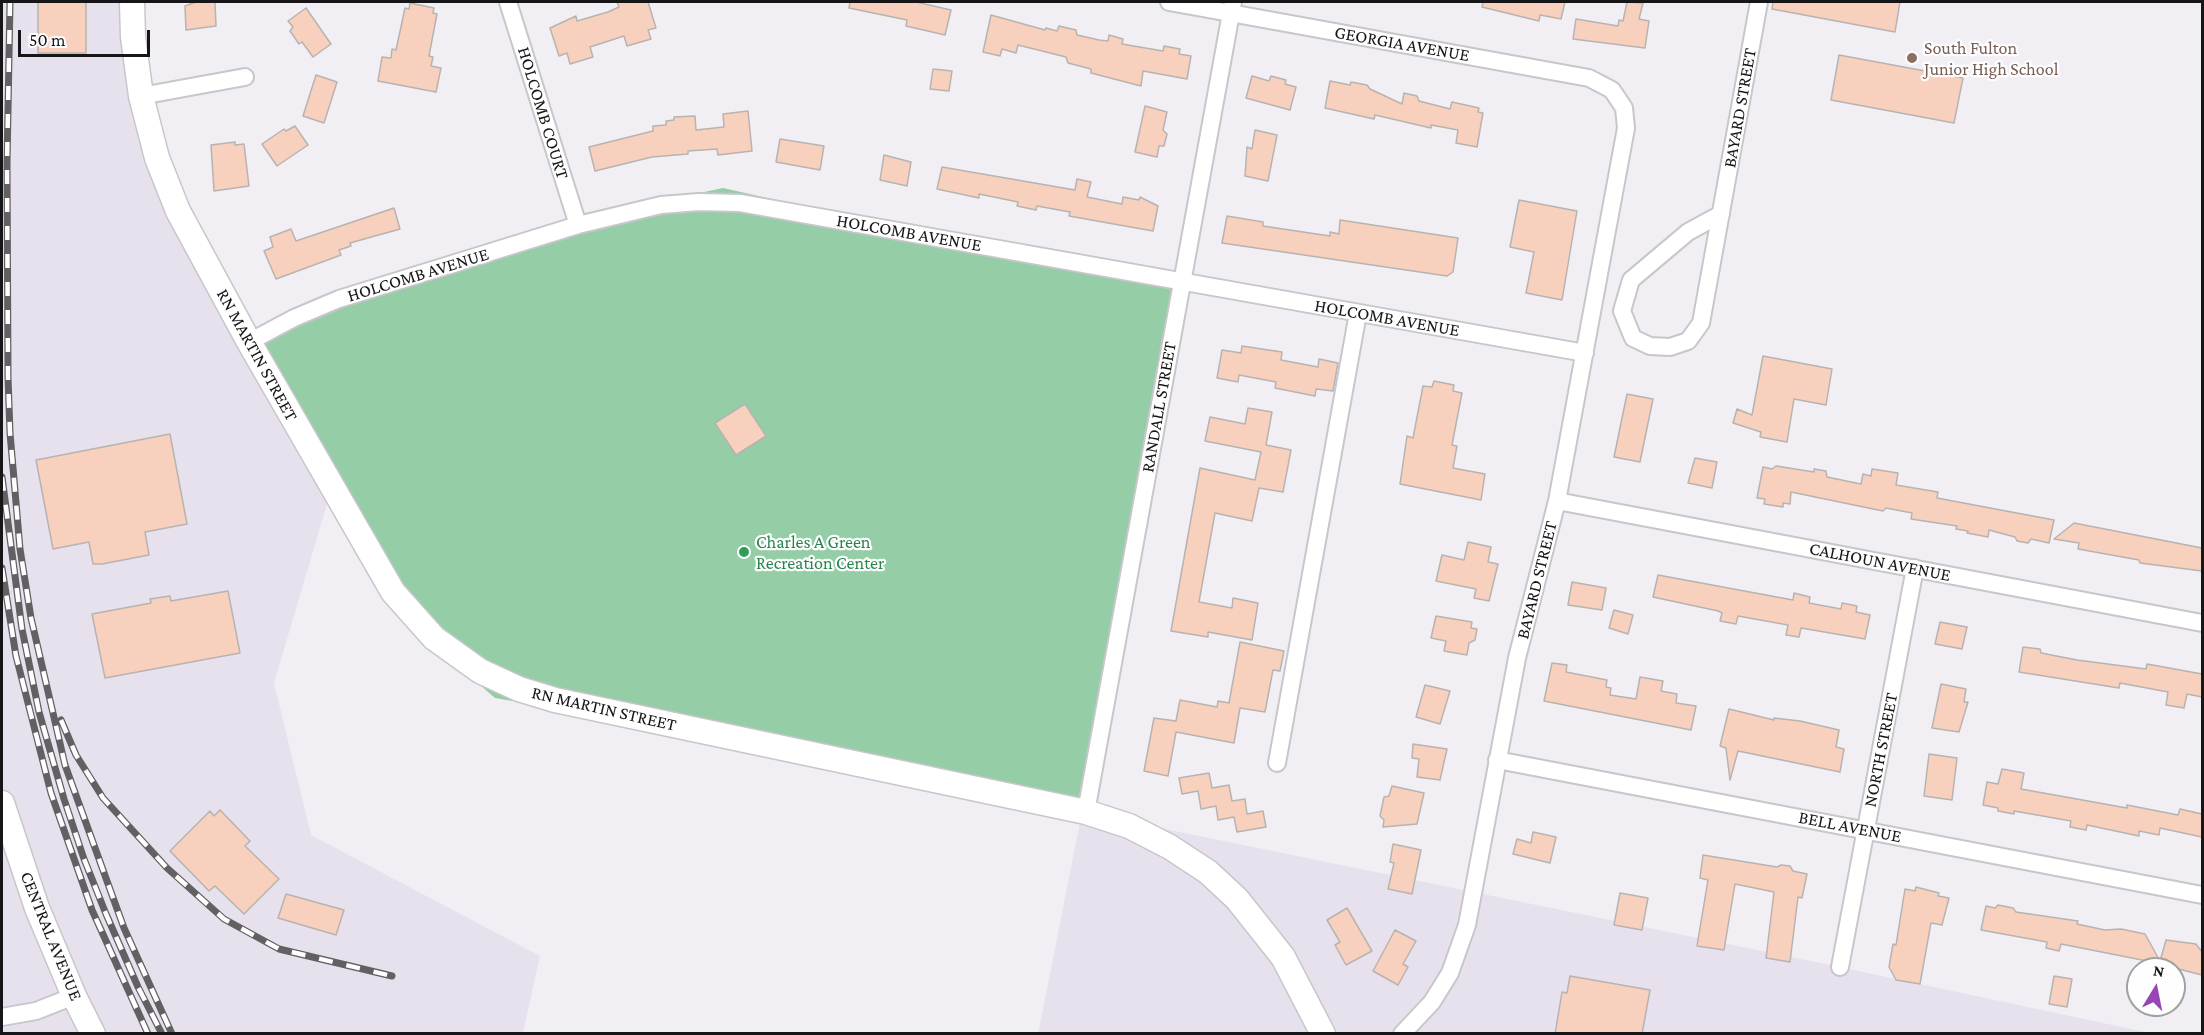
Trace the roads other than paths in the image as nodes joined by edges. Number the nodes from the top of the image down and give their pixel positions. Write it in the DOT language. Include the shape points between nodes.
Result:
graph roads {
  1 [pos="132,2"];
  2 [pos="508,2"];
  3 [pos="1169,2"];
  4 [pos="1759,2"];
  5 [pos="1232,7"];
  6 [pos="245,77"];
  7 [pos="141,96"];
  8 [pos="1624,108"];
  9 [pos="1721,214"];
  10 [pos="578,225"];
  11 [pos="1181,281"];
  12 [pos="1358,313"];
  13 [pos="249,342"];
  14 [pos="1585,354"];
  15 [pos="1557,501"];
  16 [pos="1915,568"];
  17 [pos="2202,623"];
  18 [pos="1497,760"];
  19 [pos="1277,763"];
  20 [pos="2,803"];
  21 [pos="1086,812"];
  22 [pos="1866,830"];
  23 [pos="2202,895"];
  24 [pos="1840,967"];
  25 [pos="74,996"];
  26 [pos="2,1017"];
  27 [pos="93,1034"];
  28 [pos="1323,1034"];
  29 [pos="1402,1034"];
  1 -- 7 [label="street, RN MARTIN STREET"];
  2 -- 10 [label="street, HOLCOMB COURT"];
  3 -- 5 [label="street, GEORGIA AVENUE"];
  4 -- 9 [label="street, BAYARD STREET"];
  5 -- 8 [label="street, GEORGIA AVENUE" via="1589,78 1612,90"];
  5 -- 11 [label="street, RANDALL STREET"];
  6 -- 7 [label="street"];
  7 -- 13 [label="street, RN MARTIN STREET" via="157,158 178,211"];
  8 -- 14 [label="street, BAYARD STREET" via="1626,128"];
  9 -- 9 [label="street, BAYARD STREET" via="1701,323 1688,341 1670,347 1650,346 1634,338 1622,311 1631,280 1688,232"];
  10 -- 11 [label="street, HOLCOMB AVENUE" via="661,205 740,203"];
  10 -- 13 [label="street, HOLCOMB AVENUE" via="339,299"];
  11 -- 12 [label="street, HOLCOMB AVENUE"];
  11 -- 21 [label="street, RANDALL STREET"];
  12 -- 14 [label="street, HOLCOMB AVENUE"];
  12 -- 19 [label="street"];
  13 -- 21 [label="street, RN MARTIN STREET" via="393,592 434,638 480,671 555,700"];
  14 -- 15 [label="street, BAYARD STREET"];
  15 -- 16 [label="street, CALHOUN AVENUE"];
  15 -- 18 [label="street, BAYARD STREET" via="1517,658"];
  16 -- 17 [label="street, CALHOUN AVENUE"];
  16 -- 22 [label="street, NORTH STREET"];
  18 -- 22 [label="street, BELL AVENUE"];
  18 -- 29 [label="street, BAYARD STREET" via="1467,925 1450,973 1432,1002"];
  20 -- 25 [label="street, CENTRAL AVENUE" via="37,908"];
  21 -- 28 [label="street, RN MARTIN STREET" via="1129,826 1170,847 1208,872 1237,899 1283,957"];
  22 -- 23 [label="street, BELL AVENUE"];
  22 -- 24 [label="street, NORTH STREET"];
  25 -- 26 [label="street" via="36,1011"];
  25 -- 27 [label="street, CENTRAL AVENUE"];
}
